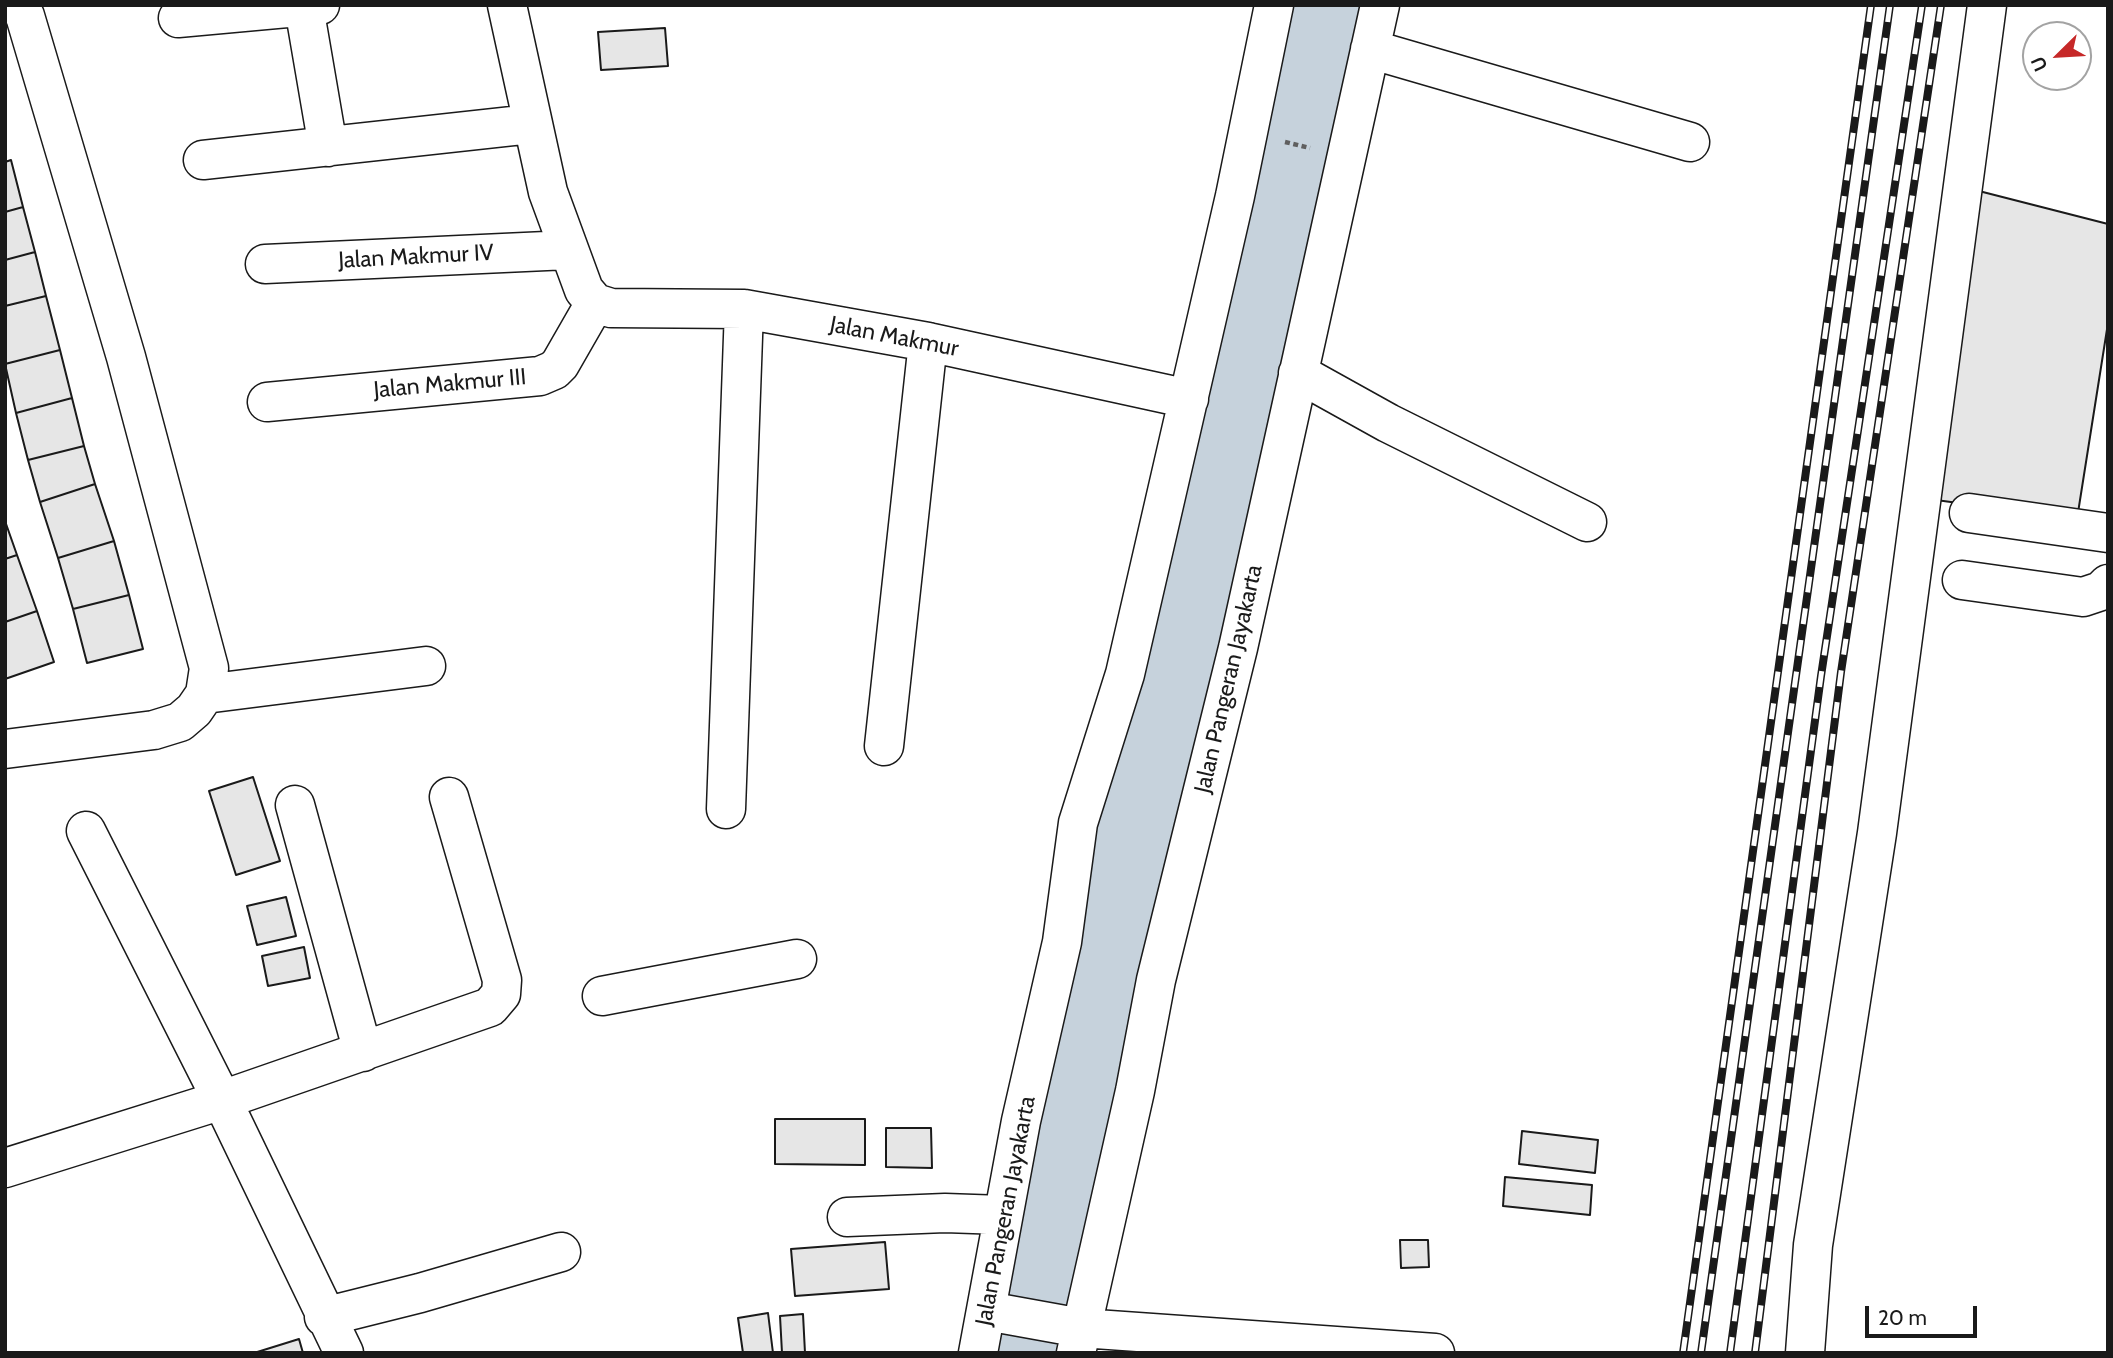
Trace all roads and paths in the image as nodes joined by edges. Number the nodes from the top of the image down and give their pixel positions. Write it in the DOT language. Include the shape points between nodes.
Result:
graph roads {
  1 [pos="18,5"];
  2 [pos="507,5"];
  3 [pos="1274,5"];
  4 [pos="1380,5"];
  5 [pos="1987,5"];
  6 [pos="312,6"];
  7 [pos="178,18"];
  8 [pos="1370,50"];
  9 [pos="531,124"];
  10 [pos="1689,142"];
  11 [pos="328,147"];
  12 [pos="203,160"];
  13 [pos="568,250"];
  14 [pos="265,264"];
  15 [pos="595,303"];
  16 [pos="744,309"];
  17 [pos="928,342"];
  18 [pos="1298,373"];
  19 [pos="1189,399"];
  20 [pos="267,402"];
  21 [pos="1969,513"];
  22 [pos="1587,522"];
  23 [pos="2108,533"];
  24 [pos="1962,580"];
  25 [pos="2108,584"];
  26 [pos="426,666"];
  27 [pos="205,694"];
  28 [pos="884,746"];
  29 [pos="5,749"];
  30 [pos="449,797"];
  31 [pos="295,805"];
  32 [pos="726,809"];
  33 [pos="86,831"];
  34 [pos="797,959"];
  35 [pos="602,996"];
  36 [pos="363,1052"];
  37 [pos="222,1100"];
  38 [pos="5,1168"];
  39 [pos="1002,1215"];
  40 [pos="847,1217"];
  41 [pos="561,1252"];
  42 [pos="994,1311"];
  43 [pos="324,1317"];
  44 [pos="1072,1335"];
  45 [pos="344,1353"];
  46 [pos="978,1353"];
  47 [pos="1435,1353"];
  48 [pos="1805,1353"];
  1 -- 27 [label="street" via="126,357 198,620 209,668"];
  2 -- 9 [label="street"];
  3 -- 19 [label="street, Jalan Pangeran Jayakarta"];
  4 -- 8 [label="street, Jalan Pangeran Jayakarta"];
  5 -- 48 [label="street" via="1877,833 1813,1245"];
  6 -- 7 [label="street"];
  6 -- 11 [label="street"];
  8 -- 10 [label="street"];
  8 -- 18 [label="street, Jalan Pangeran Jayakarta"];
  9 -- 11 [label="street"];
  9 -- 13 [label="street"];
  11 -- 12 [label="street"];
  13 -- 14 [label="street, Jalan Makmur IV"];
  13 -- 15 [label="street" via="584,290"];
  15 -- 16 [label="street, Jalan Makmur" via="611,308"];
  15 -- 20 [label="street, Jalan Makmur III" via="560,364 540,376"];
  16 -- 17 [label="street, Jalan Makmur"];
  16 -- 32 [label="street"];
  17 -- 19 [label="street, Jalan Makmur"];
  17 -- 28 [label="street"];
  18 -- 22 [label="street"];
  18 -- 44 [label="street, Jalan Pangeran Jayakarta" via="1235,661 1156,980 1135,1091"];
  19 -- 39 [label="street, Jalan Pangeran Jayakarta" via="1125,674 1078,823 1062,942"];
  21 -- 23 [label="street"];
  24 -- 25 [label="street" via="2083,597"];
  26 -- 27 [label="street"];
  27 -- 29 [label="street" via="180,722 154,730"];
  30 -- 36 [label="street" via="502,980 501,994 490,1007"];
  31 -- 36 [label="street"];
  33 -- 37 [label="street"];
  34 -- 35 [label="street"];
  36 -- 37 [label="street"];
  37 -- 38 [label="street"];
  37 -- 43 [label="street"];
  39 -- 40 [label="street"];
  39 -- 42 [label="street, Jalan Pangeran Jayakarta"];
  41 -- 43 [label="street"];
  42 -- 44 [label="street"];
  42 -- 46 [label="street, Jalan Pangeran Jayakarta"];
  43 -- 45 [label="street"];
  44 -- 47 [label="street"];
}
